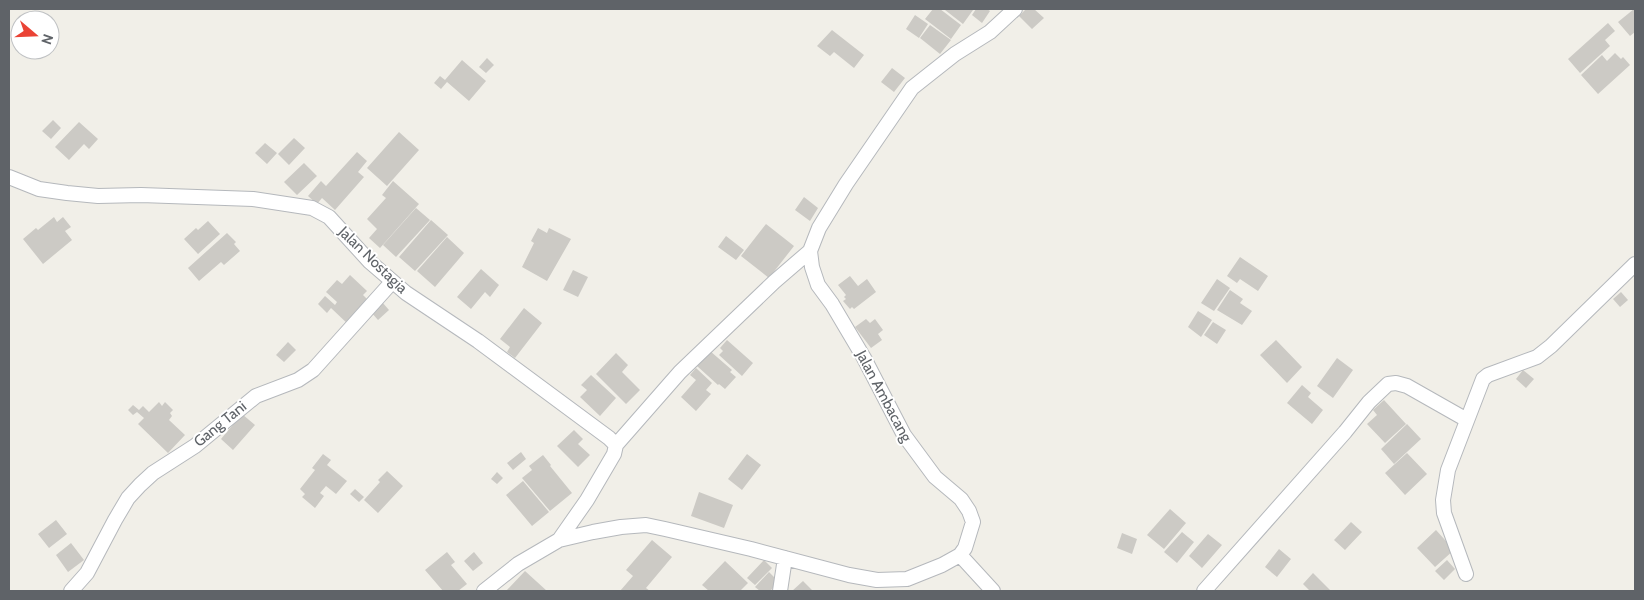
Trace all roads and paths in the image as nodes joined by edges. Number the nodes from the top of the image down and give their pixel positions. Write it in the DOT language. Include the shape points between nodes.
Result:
graph roads {
  1 [pos="1015,9"];
  2 [pos="9,177"];
  3 [pos="810,250"];
  4 [pos="1635,264"];
  5 [pos="392,282"];
  6 [pos="1467,420"];
  7 [pos="616,445"];
  8 [pos="559,540"];
  9 [pos="960,555"];
  10 [pos="785,558"];
  11 [pos="1466,574"];
  12 [pos="72,591"];
  13 [pos="484,591"];
  14 [pos="780,591"];
  15 [pos="993,591"];
  16 [pos="1204,591"];
  1 -- 3 [label="street" via="990,32 955,54 912,88 846,184 819,228"];
  2 -- 5 [label="street, Jalan Nostagia" via="39,189 67,194 253,199 312,208 329,217"];
  3 -- 7 [label="street" via="680,372"];
  3 -- 9 [label="street, Jalan Ambacang" via="818,285 864,358 904,435 935,476 970,511 973,522"];
  4 -- 6 [label="street" via="1537,357 1483,379"];
  5 -- 7 [label="street, Jalan Nostagia"];
  5 -- 12 [label="street, Gang Tani" via="313,370 298,380 256,396 195,446 140,485 128,498 88,573"];
  6 -- 11 [label="street" via="1448,470 1443,500 1444,513"];
  6 -- 16 [label="street" via="1407,386 1388,384"];
  7 -- 8 [label="street" via="614,454"];
  8 -- 10 [label="street" via="646,525"];
  8 -- 13 [label="street" via="518,564"];
  9 -- 10 [label="street" via="921,574 893,580 848,575"];
  9 -- 15 [label="street"];
  10 -- 14 [label="street"];
}
